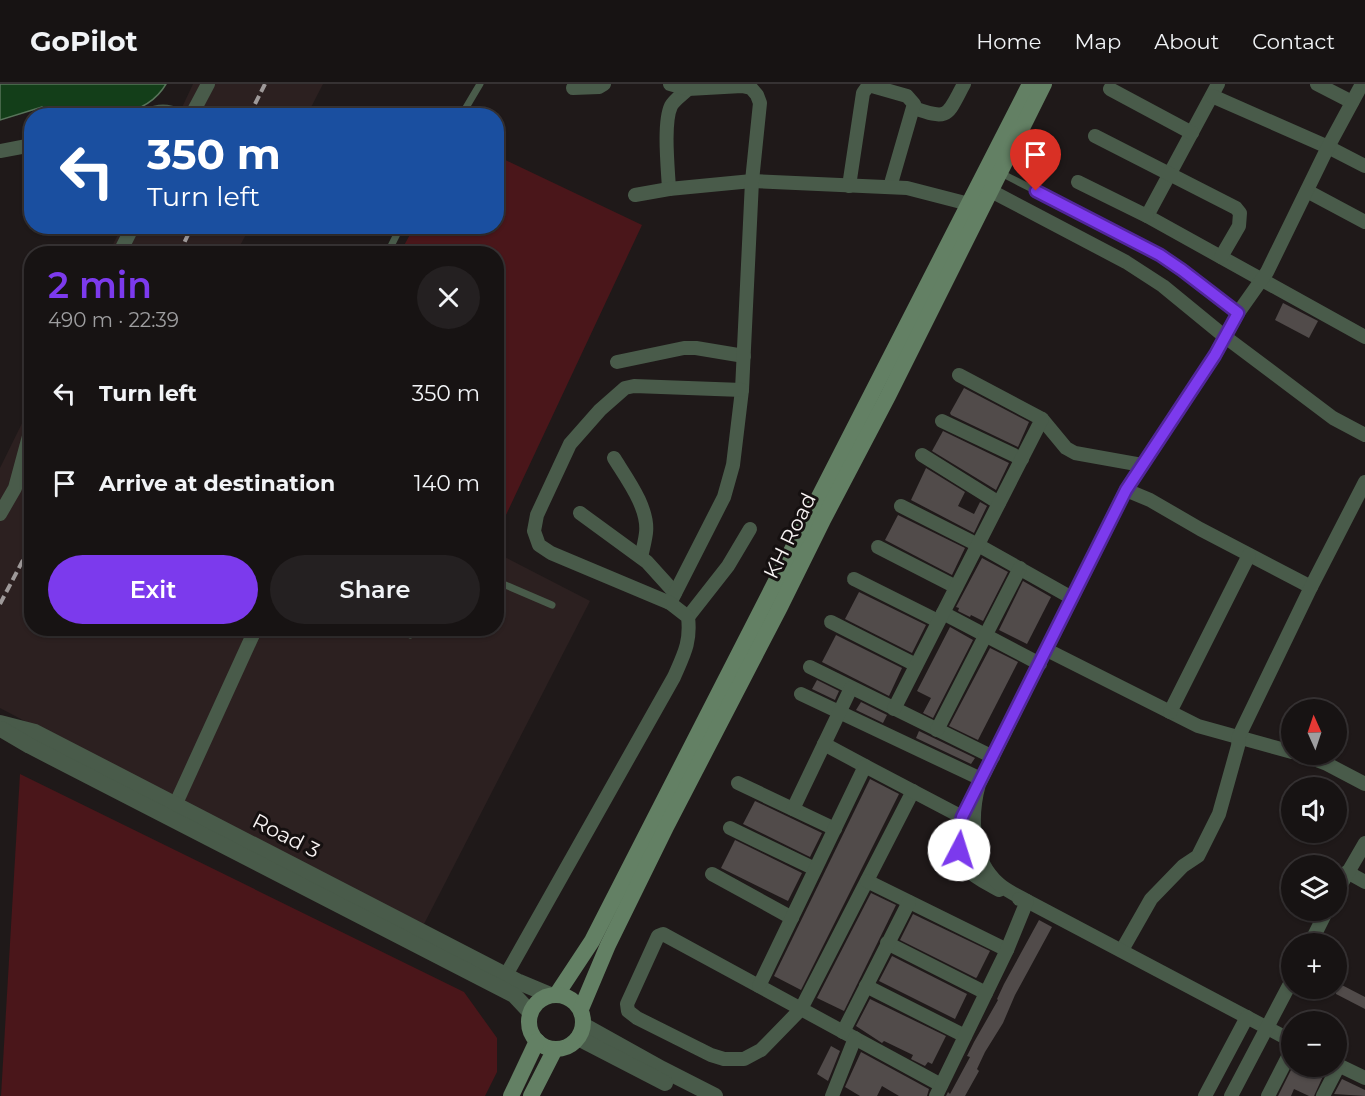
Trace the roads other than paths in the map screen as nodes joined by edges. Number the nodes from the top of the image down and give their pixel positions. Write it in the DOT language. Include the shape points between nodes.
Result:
graph roads {
  1 [pos="208,84"];
  2 [pos="480,84"];
  3 [pos="604,84"];
  4 [pos="670,84"];
  5 [pos="964,84"];
  6 [pos="1044,84"];
  7 [pos="1317,84"];
  8 [pos="1362,84"];
  9 [pos="1024,86"];
  10 [pos="1215,87"];
  11 [pos="573,88"];
  12 [pos="688,89"];
  13 [pos="1110,89"];
  14 [pos="1352,102"];
  15 [pos="195,108"];
  16 [pos="466,108"];
  17 [pos="914,108"];
  18 [pos="1192,133"];
  19 [pos="1095,136"];
  20 [pos="24,146"];
  21 [pos="1328,147"];
  22 [pos="0,151"];
  23 [pos="1365,166"];
  24 [pos="1000,173"];
  25 [pos="1170,176"];
  26 [pos="752,181"];
  27 [pos="1078,182"];
  28 [pos="849,186"];
  29 [pos="890,187"];
  30 [pos="985,188"];
  31 [pos="669,189"];
  32 [pos="1307,190"];
  33 [pos="635,195"];
  34 [pos="969,204"];
  35 [pos="1148,216"];
  36 [pos="1365,222"];
  37 [pos="1221,257"];
  38 [pos="1262,279"];
  39 [pos="1238,313"];
  40 [pos="1224,336"];
  41 [pos="1365,337"];
  42 [pos="744,356"];
  43 [pos="617,362"];
  44 [pos="959,375"];
  45 [pos="742,390"];
  46 [pos="1042,419"];
  47 [pos="942,421"];
  48 [pos="1365,435"];
  49 [pos="24,455"];
  50 [pos="922,455"];
  51 [pos="614,458"];
  52 [pos="1022,459"];
  53 [pos="1142,465"];
  54 [pos="1365,482"];
  55 [pos="1126,490"];
  56 [pos="999,503"];
  57 [pos="901,506"];
  58 [pos="580,513"];
  59 [pos="0,514"];
  60 [pos="750,529"];
  61 [pos="978,545"];
  62 [pos="878,547"];
  63 [pos="1249,555"];
  64 [pos="641,557"];
  65 [pos="1020,568"];
  66 [pos="854,579"];
  67 [pos="504,584"];
  68 [pos="956,587"];
  69 [pos="1311,587"];
  70 [pos="673,598"];
  71 [pos="1072,598"];
  72 [pos="552,605"];
  73 [pos="688,617"];
  74 [pos="941,617"];
  75 [pos="831,622"];
  76 [pos="986,635"];
  77 [pos="252,636"];
  78 [pos="1047,650"];
  79 [pos="1040,664"];
  80 [pos="916,665"];
  81 [pos="810,667"];
  82 [pos="851,688"];
  83 [pos="801,694"];
  84 [pos="894,709"];
  85 [pos="839,711"];
  86 [pos="1170,712"];
  87 [pos="0,723"];
  88 [pos="0,728"];
  89 [pos="937,730"];
  90 [pos="1239,736"];
  91 [pos="824,744"];
  92 [pos="1281,749"];
  93 [pos="993,757"];
  94 [pos="1329,765"];
  95 [pos="866,766"];
  96 [pos="980,782"];
  97 [pos="738,783"];
  98 [pos="1365,784"];
  99 [pos="913,791"];
  100 [pos="792,809"];
  101 [pos="173,811"];
  102 [pos="962,817"];
  103 [pos="730,828"];
  104 [pos="835,829"];
  105 [pos="1365,843"];
  106 [pos="815,869"];
  107 [pos="1347,872"];
  108 [pos="712,874"];
  109 [pos="867,881"];
  110 [pos="1365,882"];
  111 [pos="1027,901"];
  112 [pos="909,902"];
  113 [pos="792,918"];
  114 [pos="888,943"];
  115 [pos="1007,950"];
  116 [pos="1122,950"];
  117 [pos="506,975"];
  118 [pos="759,986"];
  119 [pos="866,986"];
  120 [pos="986,993"];
  121 [pos="553,995"];
  122 [pos="1282,999"];
  123 [pos="801,1009"];
  124 [pos="530,1012"];
  125 [pos="1247,1017"];
  126 [pos="581,1024"];
  127 [pos="1266,1028"];
  128 [pos="849,1035"];
  129 [pos="965,1036"];
  130 [pos="1281,1036"];
  131 [pos="537,1041"];
  132 [pos="555,1049"];
  133 [pos="1347,1069"];
  134 [pos="1281,1071"];
  135 [pos="1332,1077"];
  136 [pos="1365,1078"];
  137 [pos="938,1091"];
  138 [pos="511,1096"];
  139 [pos="531,1096"];
  140 [pos="690,1096"];
  141 [pos="715,1096"];
  142 [pos="832,1096"];
  143 [pos="1205,1096"];
  144 [pos="1231,1096"];
  145 [pos="1268,1096"];
  146 [pos="1323,1096"];
  1 -- 15 [label="street"];
  2 -- 16 [label="lane"];
  3 -- 11 [label="street"];
  4 -- 12 [label="street"];
  5 -- 17 [label="street" via="944,115"];
  6 -- 24 [label="main road, KH Road"];
  7 -- 14 [label="street"];
  8 -- 14 [label="street"];
  9 -- 30 [label="main road, KH Road"];
  10 -- 18 [label="street"];
  10 -- 21 [label="street"];
  12 -- 26 [label="street" via="742,86 757,95 760,103"];
  12 -- 31 [label="street" via="672,104 669,113"];
  13 -- 18 [label="street"];
  14 -- 21 [label="street"];
  17 -- 28 [label="street" via="907,96 872,86 865,89"];
  17 -- 29 [label="street"];
  18 -- 25 [label="street"];
  19 -- 25 [label="street"];
  20 -- 22 [label="street"];
  21 -- 23 [label="street"];
  21 -- 32 [label="street"];
  24 -- 30 [label="main road, KH Road"];
  24 -- 39 [label="lane" via="1160,255"];
  25 -- 35 [label="street"];
  25 -- 37 [label="street" via="1240,213 1239,226"];
  26 -- 28 [label="street"];
  26 -- 31 [label="street"];
  26 -- 42 [label="street"];
  27 -- 35 [label="street"];
  28 -- 29 [label="street"];
  29 -- 34 [label="street"];
  30 -- 34 [label="main road, KH Road"];
  30 -- 40 [label="street" via="1126,262 1163,286"];
  30 -- 126 [label="main road, KH Road" via="608,945"];
  31 -- 33 [label="street"];
  32 -- 36 [label="street"];
  32 -- 38 [label="street"];
  34 -- 121 [label="main road, KH Road" via="592,941"];
  35 -- 37 [label="street"];
  37 -- 38 [label="street"];
  38 -- 39 [label="street"];
  38 -- 41 [label="street"];
  39 -- 40 [label="street"];
  40 -- 48 [label="street" via="1333,418"];
  40 -- 53 [label="street"];
  42 -- 43 [label="street" via="684,348"];
  42 -- 45 [label="street"];
  44 -- 46 [label="street"];
  45 -- 70 [label="street" via="733,465 724,497"];
  45 -- 70 [label="street" via="625,388 570,444 537,515 534,531 539,545 551,553"];
  46 -- 52 [label="street"];
  46 -- 53 [label="street" via="1075,453"];
  47 -- 52 [label="street"];
  49 -- 59 [label="street" via="15,488"];
  50 -- 56 [label="street"];
  51 -- 64 [label="street" via="644,512 647,531"];
  52 -- 56 [label="street"];
  53 -- 55 [label="street"];
  54 -- 69 [label="street"];
  55 -- 63 [label="street"];
  55 -- 71 [label="street"];
  56 -- 61 [label="street"];
  57 -- 61 [label="street"];
  58 -- 64 [label="street"];
  60 -- 73 [label="street" via="728,566"];
  61 -- 65 [label="street"];
  61 -- 68 [label="street"];
  62 -- 68 [label="street"];
  63 -- 69 [label="street"];
  63 -- 86 [label="street"];
  64 -- 70 [label="street"];
  65 -- 71 [label="street"];
  65 -- 76 [label="street"];
  66 -- 74 [label="street"];
  67 -- 72 [label="lane"];
  68 -- 74 [label="street"];
  69 -- 90 [label="street"];
  70 -- 73 [label="street"];
  71 -- 78 [label="street"];
  73 -- 117 [label="street" via="688,644 674,676"];
  74 -- 76 [label="street"];
  74 -- 80 [label="street"];
  75 -- 80 [label="street"];
  76 -- 79 [label="street"];
  76 -- 89 [label="street"];
  77 -- 101 [label="street"];
  78 -- 79 [label="street"];
  78 -- 86 [label="street"];
  79 -- 93 [label="street"];
  80 -- 84 [label="street"];
  81 -- 82 [label="street"];
  82 -- 84 [label="street"];
  82 -- 85 [label="street"];
  83 -- 85 [label="street"];
  84 -- 89 [label="street"];
  85 -- 91 [label="street"];
  85 -- 96 [label="street"];
  86 -- 90 [label="street" via="1198,726"];
  87 -- 101 [label="street, Road 3" via="35,732"];
  88 -- 101 [label="street, Road 3" via="30,746"];
  89 -- 93 [label="street"];
  90 -- 92 [label="street"];
  90 -- 116 [label="street" via="1219,814 1198,856 1151,899"];
  91 -- 95 [label="street"];
  91 -- 100 [label="street"];
  93 -- 96 [label="street"];
  94 -- 98 [label="street"];
  95 -- 99 [label="street"];
  95 -- 104 [label="street"];
  96 -- 102 [label="street"];
  96 -- 111 [label="street" via="974,804 978,849 986,869 999,884"];
  97 -- 100 [label="street"];
  99 -- 102 [label="street"];
  99 -- 109 [label="street"];
  100 -- 104 [label="street"];
  101 -- 117 [label="street, Road 3"];
  101 -- 124 [label="street, Road 3" via="514,995"];
  102 -- 111 [label="street" via="959,850 968,870 1003,892"];
  103 -- 106 [label="street"];
  104 -- 106 [label="street"];
  105 -- 107 [label="street"];
  106 -- 113 [label="street"];
  107 -- 110 [label="street"];
  108 -- 113 [label="street"];
  109 -- 112 [label="street"];
  109 -- 123 [label="street"];
  111 -- 115 [label="street"];
  111 -- 116 [label="street"];
  112 -- 114 [label="street"];
  112 -- 115 [label="street"];
  113 -- 118 [label="street"];
  114 -- 119 [label="street"];
  114 -- 120 [label="street"];
  115 -- 120 [label="street"];
  116 -- 125 [label="street"];
  117 -- 121 [label="street, Road 3"];
  118 -- 123 [label="street"];
  118 -- 123 [label="street" via="660,934 629,997 628,1011 711,1055 744,1059 761,1050"];
  119 -- 128 [label="street"];
  119 -- 129 [label="street"];
  120 -- 129 [label="street"];
  121 -- 124 [label="main road" via="537,1002"];
  121 -- 126 [label="main road" via="574,1001"];
  122 -- 127 [label="street"];
  123 -- 128 [label="street"];
  124 -- 131 [label="main road" via="530,1028"];
  125 -- 127 [label="street"];
  125 -- 143 [label="street"];
  126 -- 132 [label="main road" via="564,1048"];
  126 -- 140 [label="street"];
  126 -- 141 [label="street"];
  127 -- 130 [label="street"];
  127 -- 144 [label="street"];
  128 -- 137 [label="street"];
  128 -- 142 [label="street"];
  129 -- 137 [label="street"];
  131 -- 132 [label="main road"];
  131 -- 138 [label="main road"];
  132 -- 139 [label="main road"];
  133 -- 136 [label="street"];
  134 -- 145 [label="street"];
  135 -- 146 [label="street"];
}
